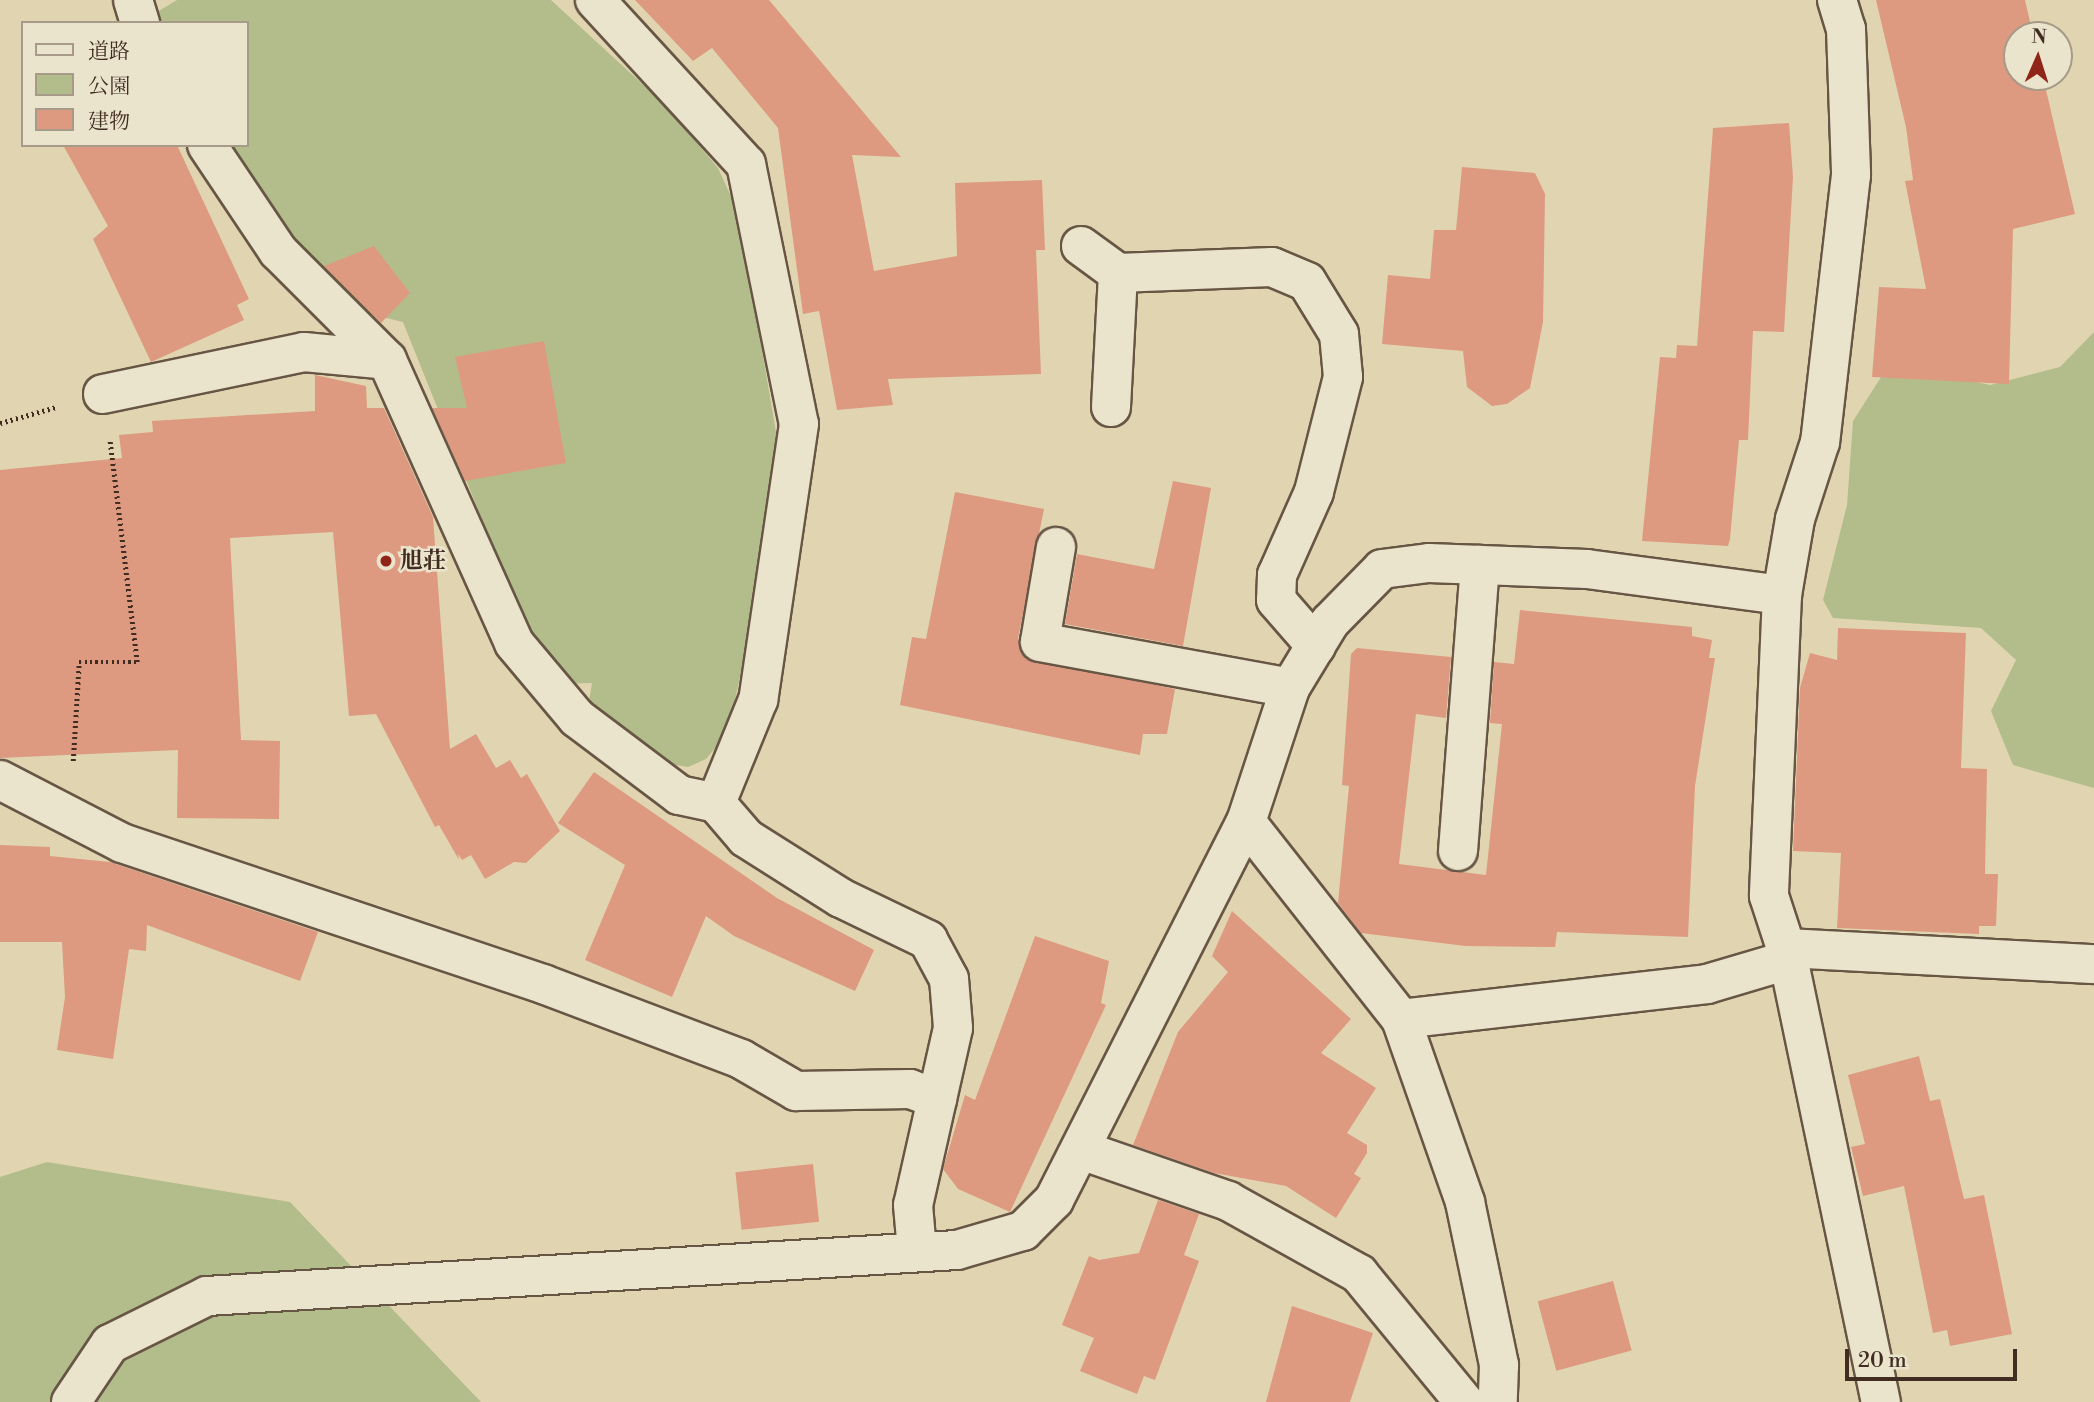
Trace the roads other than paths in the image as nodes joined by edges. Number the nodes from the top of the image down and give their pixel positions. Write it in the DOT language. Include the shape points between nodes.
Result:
graph roads {
  1 [pos="134,0"];
  2 [pos="595,0"];
  3 [pos="1837,0"];
  4 [pos="139,21"];
  5 [pos="208,147"];
  6 [pos="1081,246"];
  7 [pos="1118,273"];
  8 [pos="387,360"];
  9 [pos="103,394"];
  10 [pos="1111,407"];
  11 [pos="1056,547"];
  12 [pos="1480,565"];
  13 [pos="1782,595"];
  14 [pos="1316,646"];
  15 [pos="1290,688"];
  16 [pos="0,780"];
  17 [pos="716,803"];
  18 [pos="1246,822"];
  19 [pos="1458,850"];
  20 [pos="1787,954"];
  21 [pos="2094,964"];
  22 [pos="1401,1019"];
  23 [pos="937,1099"];
  24 [pos="1080,1150"];
  25 [pos="917,1251"];
  26 [pos="71,1402"];
  27 [pos="1464,1402"];
  28 [pos="1498,1402"];
  29 [pos="1881,1402"];
  1 -- 4 [label="street"];
  2 -- 17 [label="street" via="746,164 799,424 758,700"];
  3 -- 13 [label="street" via="1847,41 1851,174 1820,442 1795,519"];
  5 -- 8 [label="street" via="278,250"];
  6 -- 7 [label="street"];
  7 -- 10 [label="street"];
  7 -- 14 [label="street" via="1272,267 1307,282 1339,334 1343,377 1332,436 1277,575 1276,600"];
  8 -- 9 [label="street" via="304,352"];
  8 -- 17 [label="street" via="514,643 578,718 679,795"];
  11 -- 15 [label="street" via="1040,642"];
  12 -- 13 [label="street" via="1688,578"];
  12 -- 14 [label="street" via="1382,569"];
  12 -- 19 [label="street"];
  13 -- 20 [label="street" via="1769,896"];
  14 -- 15 [label="street"];
  15 -- 18 [label="street"];
  16 -- 23 [label="street" via="122,843 327,916 543,984 741,1059 796,1091 909,1089"];
  17 -- 23 [label="street" via="746,838 841,898 928,940 949,979 953,1028"];
  18 -- 22 [label="street"];
  18 -- 24 [label="street"];
  20 -- 21 [label="street"];
  20 -- 22 [label="street" via="1707,984"];
  20 -- 29 [label="street"];
  22 -- 28 [label="street" via="1465,1202 1499,1365"];
  23 -- 25 [label="street" via="913,1205"];
  24 -- 25 [label="street" via="1054,1200 1023,1231 957,1250"];
  24 -- 27 [label="street" via="1228,1201 1359,1274"];
  25 -- 26 [label="street" via="207,1296 110,1344"];
}
